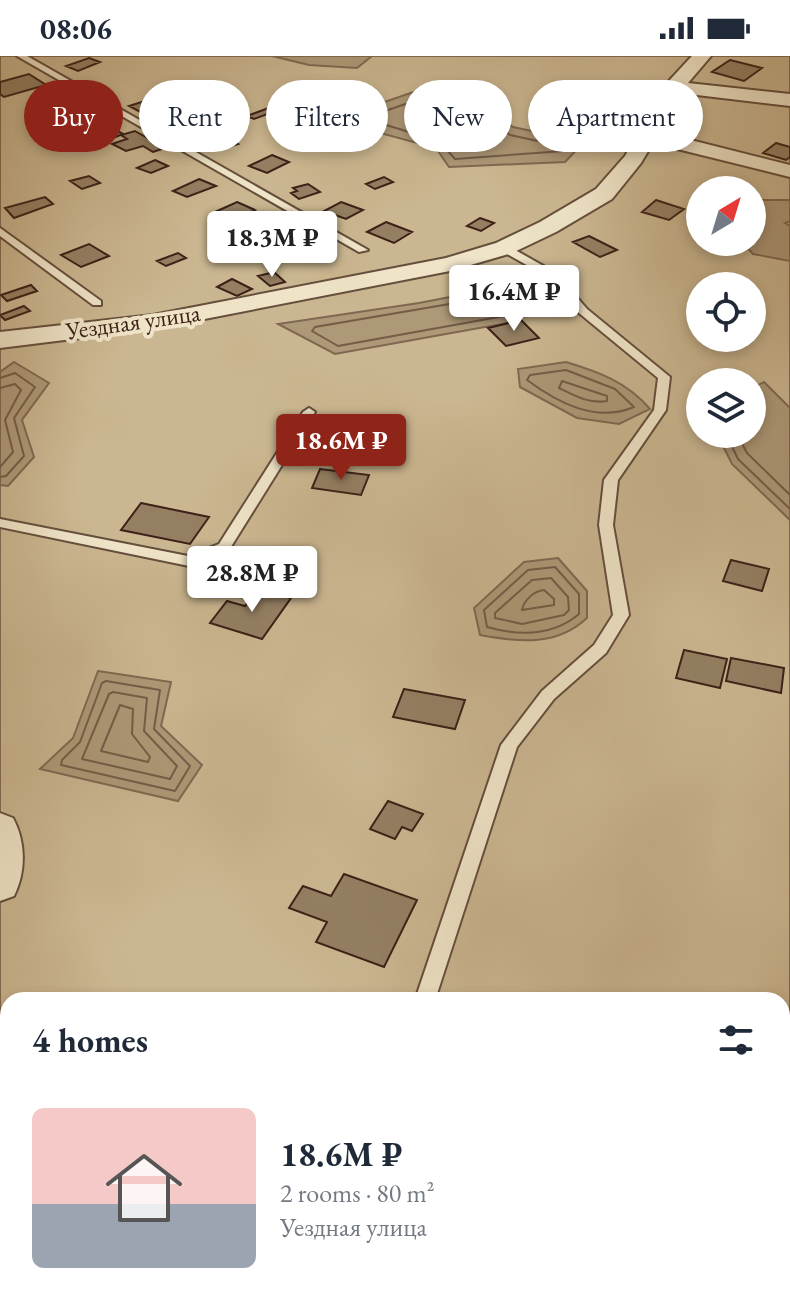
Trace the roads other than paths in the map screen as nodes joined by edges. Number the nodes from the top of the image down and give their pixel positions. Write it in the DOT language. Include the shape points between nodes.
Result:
graph roads {
  1 [pos="21,56"];
  2 [pos="702,56"];
  3 [pos="680,80"];
  4 [pos="703,90"];
  5 [pos="790,100"];
  6 [pos="703,149"];
  7 [pos="638,152"];
  8 [pos="790,171"];
  9 [pos="0,231"];
  10 [pos="504,248"];
  11 [pos="363,250"];
  12 [pos="97,303"];
  13 [pos="0,340"];
  14 [pos="309,412"];
  15 [pos="0,523"];
  16 [pos="0,828"];
  17 [pos="0,885"];
  18 [pos="428,992"];
  1 -- 11 [label="lane"];
  2 -- 3 [label="street, Уездная улица"];
  4 -- 5 [label="street"];
  6 -- 8 [label="street"];
  7 -- 10 [label="street, Уездная улица" via="604,194"];
  9 -- 12 [label="lane"];
  10 -- 13 [label="street, Уездная улица" via="450,264 153,322"];
  10 -- 18 [label="lane" via="552,275 583,311 664,377 660,410 611,480 606,525 621,615 600,649 548,695 509,745"];
  14 -- 15 [label="lane" via="224,547 189,561"];
  16 -- 17 [label="street" via="5,874"];
}
